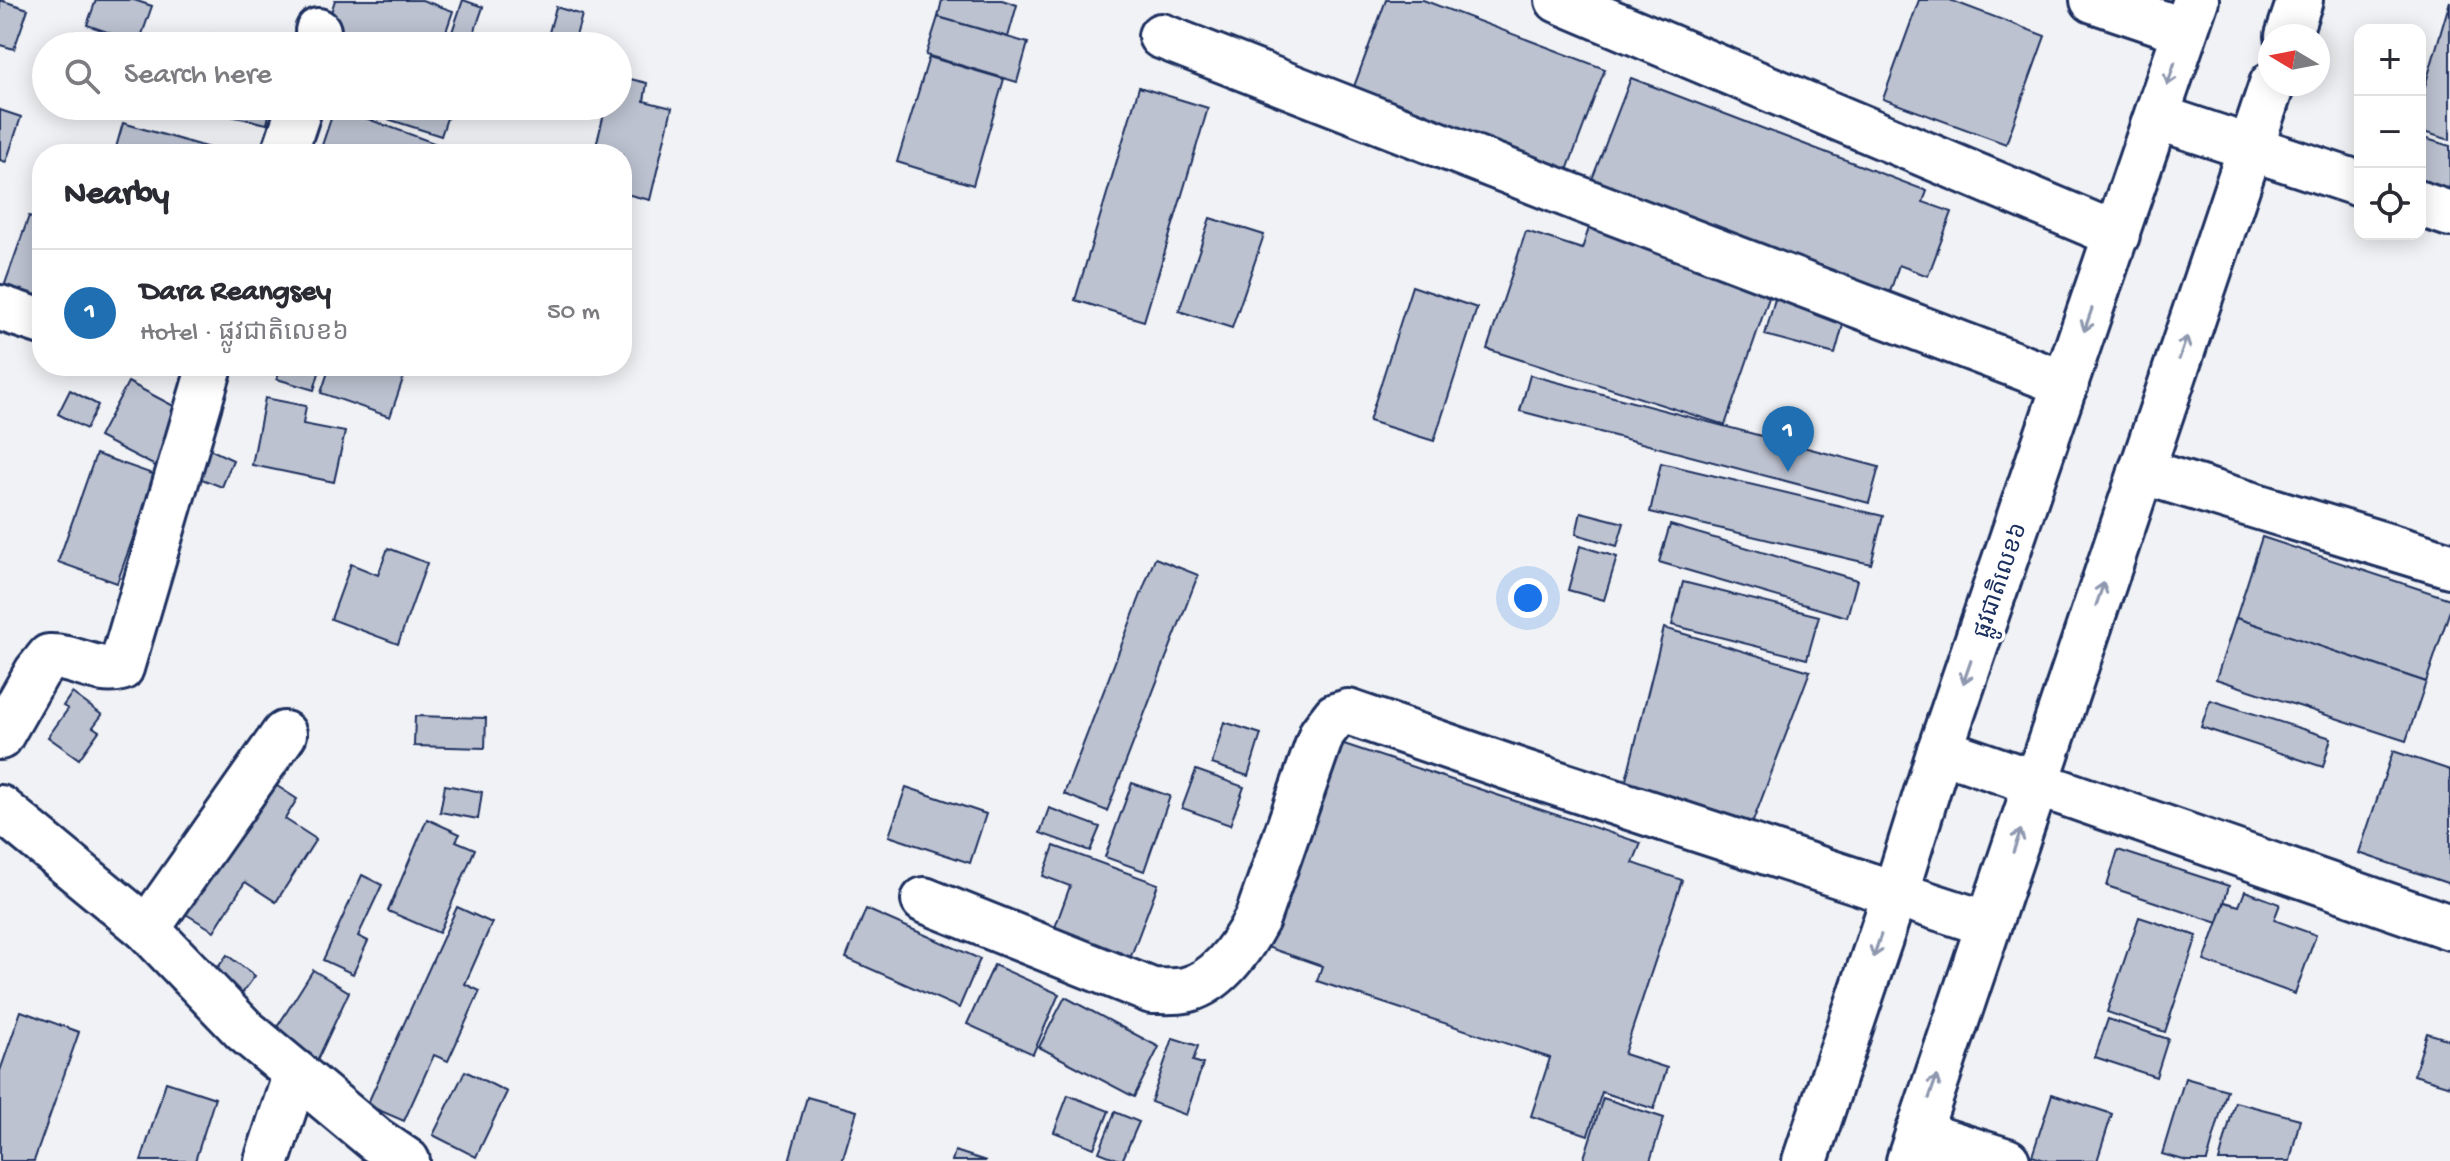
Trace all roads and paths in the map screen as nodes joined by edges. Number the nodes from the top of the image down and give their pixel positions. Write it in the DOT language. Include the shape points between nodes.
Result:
graph roads {
  1 [pos="1558,0"];
  2 [pos="2093,0"];
  3 [pos="2300,0"];
  4 [pos="2191,16"];
  5 [pos="2292,24"];
  6 [pos="1161,36"];
  7 [pos="2268,96"];
  8 [pos="2157,117"];
  9 [pos="295,120"];
  10 [pos="287,144"];
  11 [pos="2250,148"];
  12 [pos="2354,182"];
  13 [pos="2426,206"];
  14 [pos="2450,214"];
  15 [pos="2117,235"];
  16 [pos="0,308"];
  17 [pos="32,319"];
  18 [pos="207,376"];
  19 [pos="2066,384"];
  20 [pos="2141,471"];
  21 [pos="2450,565"];
  22 [pos="284,734"];
  23 [pos="0,737"];
  24 [pos="1940,750"];
  25 [pos="2037,782"];
  26 [pos="0,808"];
  27 [pos="1895,894"];
  28 [pos="924,900"];
  29 [pos="1988,924"];
  30 [pos="2450,927"];
  31 [pos="147,929"];
  32 [pos="296,1073"];
  33 [pos="1913,1147"];
  34 [pos="267,1161"];
  35 [pos="407,1161"];
  36 [pos="1805,1161"];
  37 [pos="2007,1161"];
  1 -- 15 [label="street"];
  2 -- 4 [label="street"];
  3 -- 5 [label="street"];
  4 -- 8 [label="street, ផ្លូវជាតិលេខ៦, one-way"];
  6 -- 19 [label="street"];
  7 -- 11 [label="street"];
  8 -- 11 [label="street"];
  8 -- 15 [label="street, ផ្លូវជាតិលេខ៦"];
  9 -- 10 [label="street"];
  11 -- 12 [label="street"];
  20 -- 11 [label="street, one-way"];
  13 -- 14 [label="street"];
  15 -- 19 [label="street, ផ្លូវជាតិលេខ៦, one-way"];
  16 -- 17 [label="street"];
  18 -- 23 [label="street" via="121,668 110,671 64,656 49,657"];
  19 -- 24 [label="street, ផ្លូវជាតិលេខ៦, one-way"];
  20 -- 21 [label="street"];
  25 -- 20 [label="street, one-way"];
  22 -- 31 [label="street"];
  24 -- 25 [label="street"];
  24 -- 27 [label="street, ផ្លូវជាតិលេខ៦"];
  29 -- 25 [label="street, one-way"];
  25 -- 30 [label="street"];
  26 -- 31 [label="street"];
  27 -- 28 [label="street" via="1348,712 1335,716 1322,733 1244,944 1202,984 1183,991 1152,991"];
  27 -- 29 [label="street"];
  27 -- 36 [label="street, ផ្លូវជាតិលេខ៦, one-way"];
  33 -- 29 [label="street, one-way"];
  31 -- 32 [label="street" via="244,1030"];
  32 -- 34 [label="street"];
  32 -- 35 [label="street"];
  33 -- 37 [label="street"];
}
